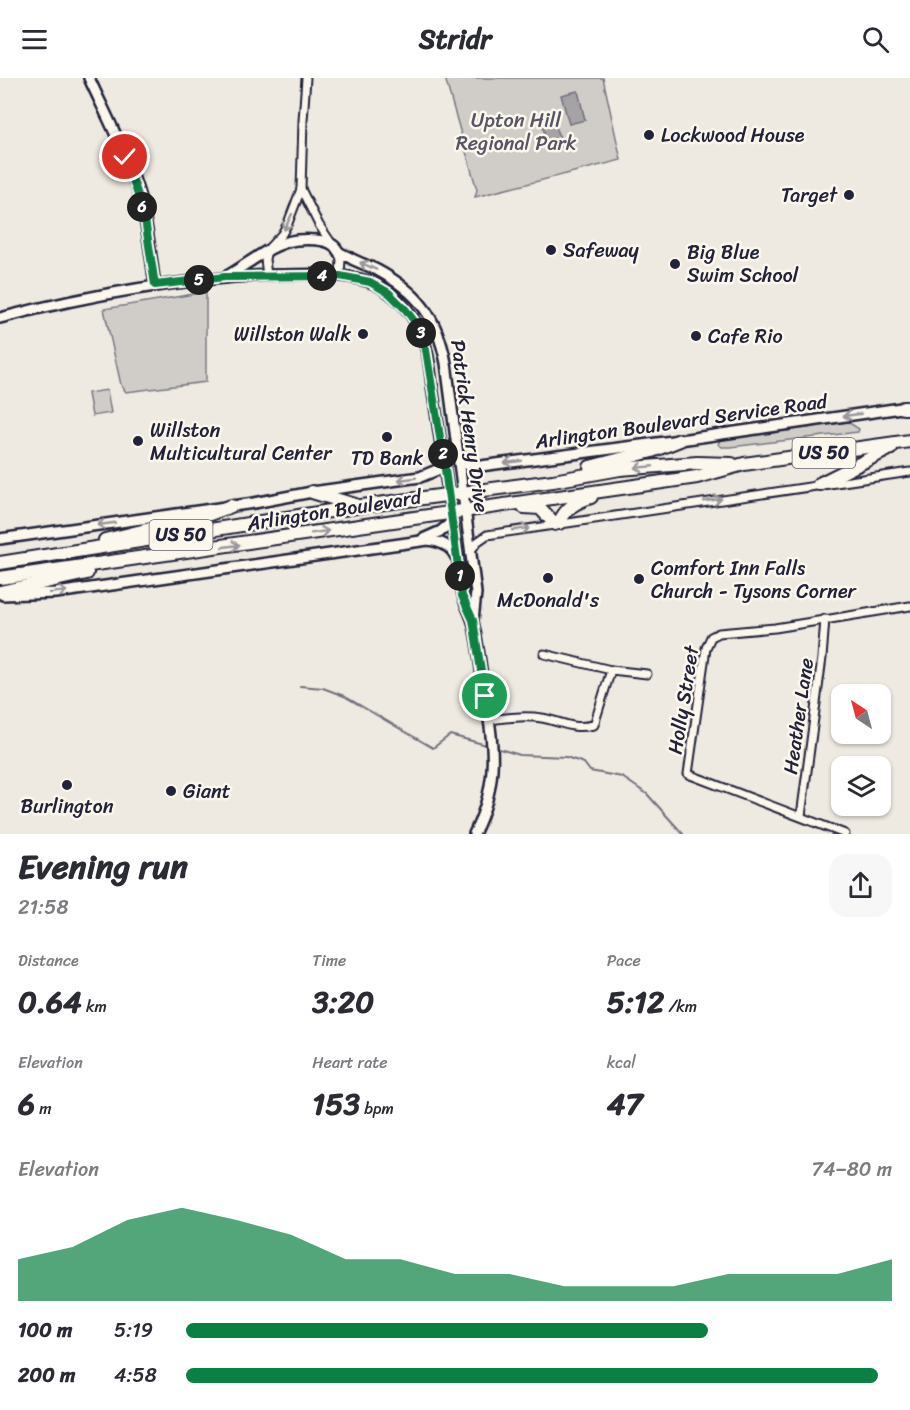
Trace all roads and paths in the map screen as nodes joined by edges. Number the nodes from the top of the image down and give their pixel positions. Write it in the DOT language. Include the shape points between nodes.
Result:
graph roads {
  1 [pos="89,78"];
  2 [pos="306,78"];
  3 [pos="301,189"];
  4 [pos="336,248"];
  5 [pos="267,250"];
  6 [pos="267,276"];
  7 [pos="340,276"];
  8 [pos="225,277"];
  9 [pos="155,285"];
  10 [pos="0,318"];
  11 [pos="908,408"];
  12 [pos="680,440"];
  13 [pos="907,442"];
  14 [pos="459,461"];
  15 [pos="444,462"];
  16 [pos="744,464"];
  17 [pos="910,472"];
  18 [pos="553,481"];
  19 [pos="819,484"];
  20 [pos="618,489"];
  21 [pos="312,492"];
  22 [pos="462,493"];
  23 [pos="448,495"];
  24 [pos="231,506"];
  25 [pos="362,506"];
  26 [pos="493,506"];
  27 [pos="464,510"];
  28 [pos="451,517"];
  29 [pos="557,524"];
  30 [pos="0,539"];
  31 [pos="409,543"];
  32 [pos="470,552"];
  33 [pos="158,556"];
  34 [pos="458,559"];
  35 [pos="21,561"];
  36 [pos="0,563"];
  37 [pos="0,578"];
  38 [pos="0,594"];
  39 [pos="910,606"];
  40 [pos="825,619"];
  41 [pos="473,620"];
  42 [pos="544,654"];
  43 [pos="611,670"];
  44 [pos="647,674"];
  45 [pos="489,720"];
  46 [pos="801,816"];
  47 [pos="474,834"];
  48 [pos="845,834"];
  1 -- 9 [label="street" via="136,185"];
  2 -- 3 [label="street, Patrick Henry Drive"];
  3 -- 4 [label="street, Patrick Henry Drive"];
  3 -- 5 [label="street, Patrick Henry Drive, one-way" via="282,234"];
  4 -- 5 [label="street, Patrick Henry Drive" via="322,241 295,240"];
  4 -- 7 [label="street, Patrick Henry Drive" via="341,259"];
  14 -- 4 [label="street, Patrick Henry Drive, one-way" via="442,346 433,321 404,287"];
  5 -- 6 [label="street"];
  5 -- 8 [label="street, Patrick Henry Drive"];
  6 -- 7 [label="street, Patrick Henry Drive"];
  6 -- 8 [label="street, Patrick Henry Drive"];
  7 -- 15 [label="street, Patrick Henry Drive" via="370,282 389,293 420,329"];
  8 -- 9 [label="street"];
  9 -- 10 [label="street"];
  11 -- 12 [label="street, Arlington Boulevard Service Road, one-way"];
  12 -- 14 [label="street, Arlington Boulevard Service Road, one-way" via="473,468"];
  12 -- 18 [label="highway"];
  13 -- 16 [label="highway, Arlington Boulevard / US 50"];
  13 -- 19 [label="highway"];
  14 -- 22 [label="street, Patrick Henry Drive"];
  15 -- 21 [label="street, one-way" via="437,470 420,477"];
  15 -- 23 [label="street, Patrick Henry Drive"];
  16 -- 18 [label="highway, Arlington Boulevard / US 50, one-way" via="620,469"];
  16 -- 20 [label="highway, Arlington Boulevard / US 50" via="697,477"];
  17 -- 19 [label="street"];
  18 -- 22 [label="highway, Arlington Boulevard / US 50"];
  29 -- 19 [label="street, one-way"];
  20 -- 26 [label="highway, Arlington Boulevard / US 50"];
  20 -- 29 [label="highway" via="571,505"];
  21 -- 24 [label="street"];
  21 -- 25 [label="highway"];
  22 -- 23 [label="highway, Arlington Boulevard / US 50"];
  22 -- 27 [label="street, Patrick Henry Drive"];
  23 -- 25 [label="highway, Arlington Boulevard / US 50"];
  23 -- 28 [label="street, Patrick Henry Drive"];
  24 -- 30 [label="street, one-way"];
  24 -- 35 [label="highway"];
  25 -- 35 [label="highway, Arlington Boulevard / US 50"];
  26 -- 27 [label="highway, Arlington Boulevard / US 50"];
  26 -- 29 [label="highway" via="540,508"];
  27 -- 28 [label="highway, Arlington Boulevard / US 50"];
  27 -- 32 [label="street, Patrick Henry Drive"];
  28 -- 31 [label="street" via="428,537"];
  33 -- 28 [label="highway, Arlington Boulevard / US 50, one-way"];
  28 -- 34 [label="street, Patrick Henry Drive"];
  32 -- 29 [label="street, one-way" via="487,535"];
  31 -- 34 [label="street" via="437,542 452,550"];
  38 -- 31 [label="street, one-way" via="56,593"];
  32 -- 41 [label="street, Patrick Henry Drive" via="476,593"];
  33 -- 37 [label="highway, Arlington Boulevard / US 50"];
  33 -- 38 [label="highway"];
  34 -- 41 [label="street, Patrick Henry Drive" via="462,596"];
  35 -- 36 [label="highway, Arlington Boulevard / US 50"];
  39 -- 40 [label="street"];
  40 -- 46 [label="street, Heather Lane"];
  40 -- 46 [label="street, Holly Street" via="716,634 707,642 688,774"];
  41 -- 45 [label="street, Patrick Henry Drive"];
  42 -- 43 [label="street"];
  43 -- 44 [label="street"];
  43 -- 45 [label="street" via="594,725 574,727 524,717"];
  45 -- 47 [label="street, Patrick Henry Drive" via="493,761 488,801"];
  46 -- 48 [label="street"];
}
